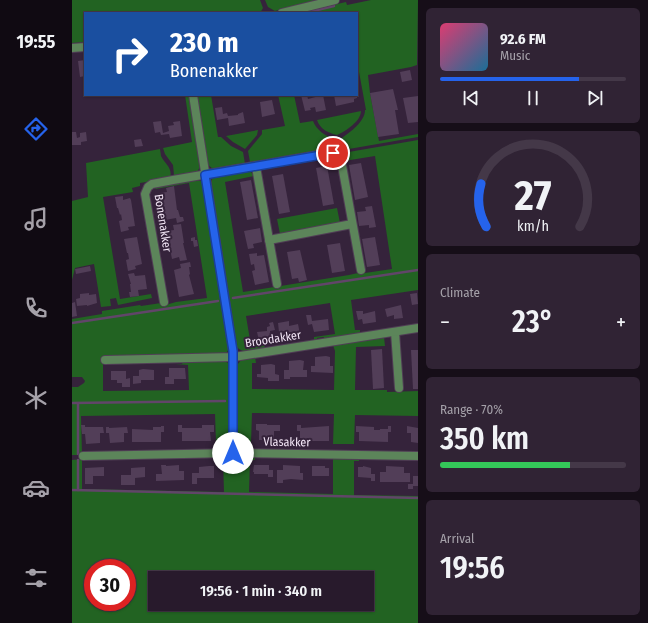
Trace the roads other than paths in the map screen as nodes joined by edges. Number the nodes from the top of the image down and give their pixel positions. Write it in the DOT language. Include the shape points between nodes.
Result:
graph roads {
  1 [pos="335,0"];
  2 [pos="286,12"];
  3 [pos="84,47"];
  4 [pos="72,48"];
  5 [pos="193,96"];
  6 [pos="256,167"];
  7 [pos="205,175"];
  8 [pos="352,224"];
  9 [pos="269,240"];
  10 [pos="361,270"];
  11 [pos="277,284"];
  12 [pos="164,302"];
  13 [pos="418,328"];
  14 [pos="395,332"];
  15 [pos="234,357"];
  16 [pos="105,360"];
  17 [pos="398,388"];
  18 [pos="233,453"];
  19 [pos="83,456"];
  20 [pos="418,456"];
  1 -- 2 [label="street"];
  3 -- 4 [label="street"];
  5 -- 7 [label="street"];
  6 -- 7 [label="street, Bonenakker"];
  6 -- 8 [label="street, Bonenakker" via="331,153 337,155 341,162"];
  6 -- 9 [label="street"];
  7 -- 12 [label="street, Bonenakker" via="151,185 145,191"];
  7 -- 15 [label="street"];
  8 -- 9 [label="street"];
  8 -- 10 [label="street, Bonenakker"];
  9 -- 11 [label="street"];
  13 -- 14 [label="street, Broodakker"];
  14 -- 15 [label="street, Broodakker"];
  14 -- 17 [label="street"];
  15 -- 16 [label="street, Broodakker"];
  15 -- 18 [label="street"];
  18 -- 19 [label="street, Vlasakker"];
  18 -- 20 [label="street, Vlasakker"];
}
